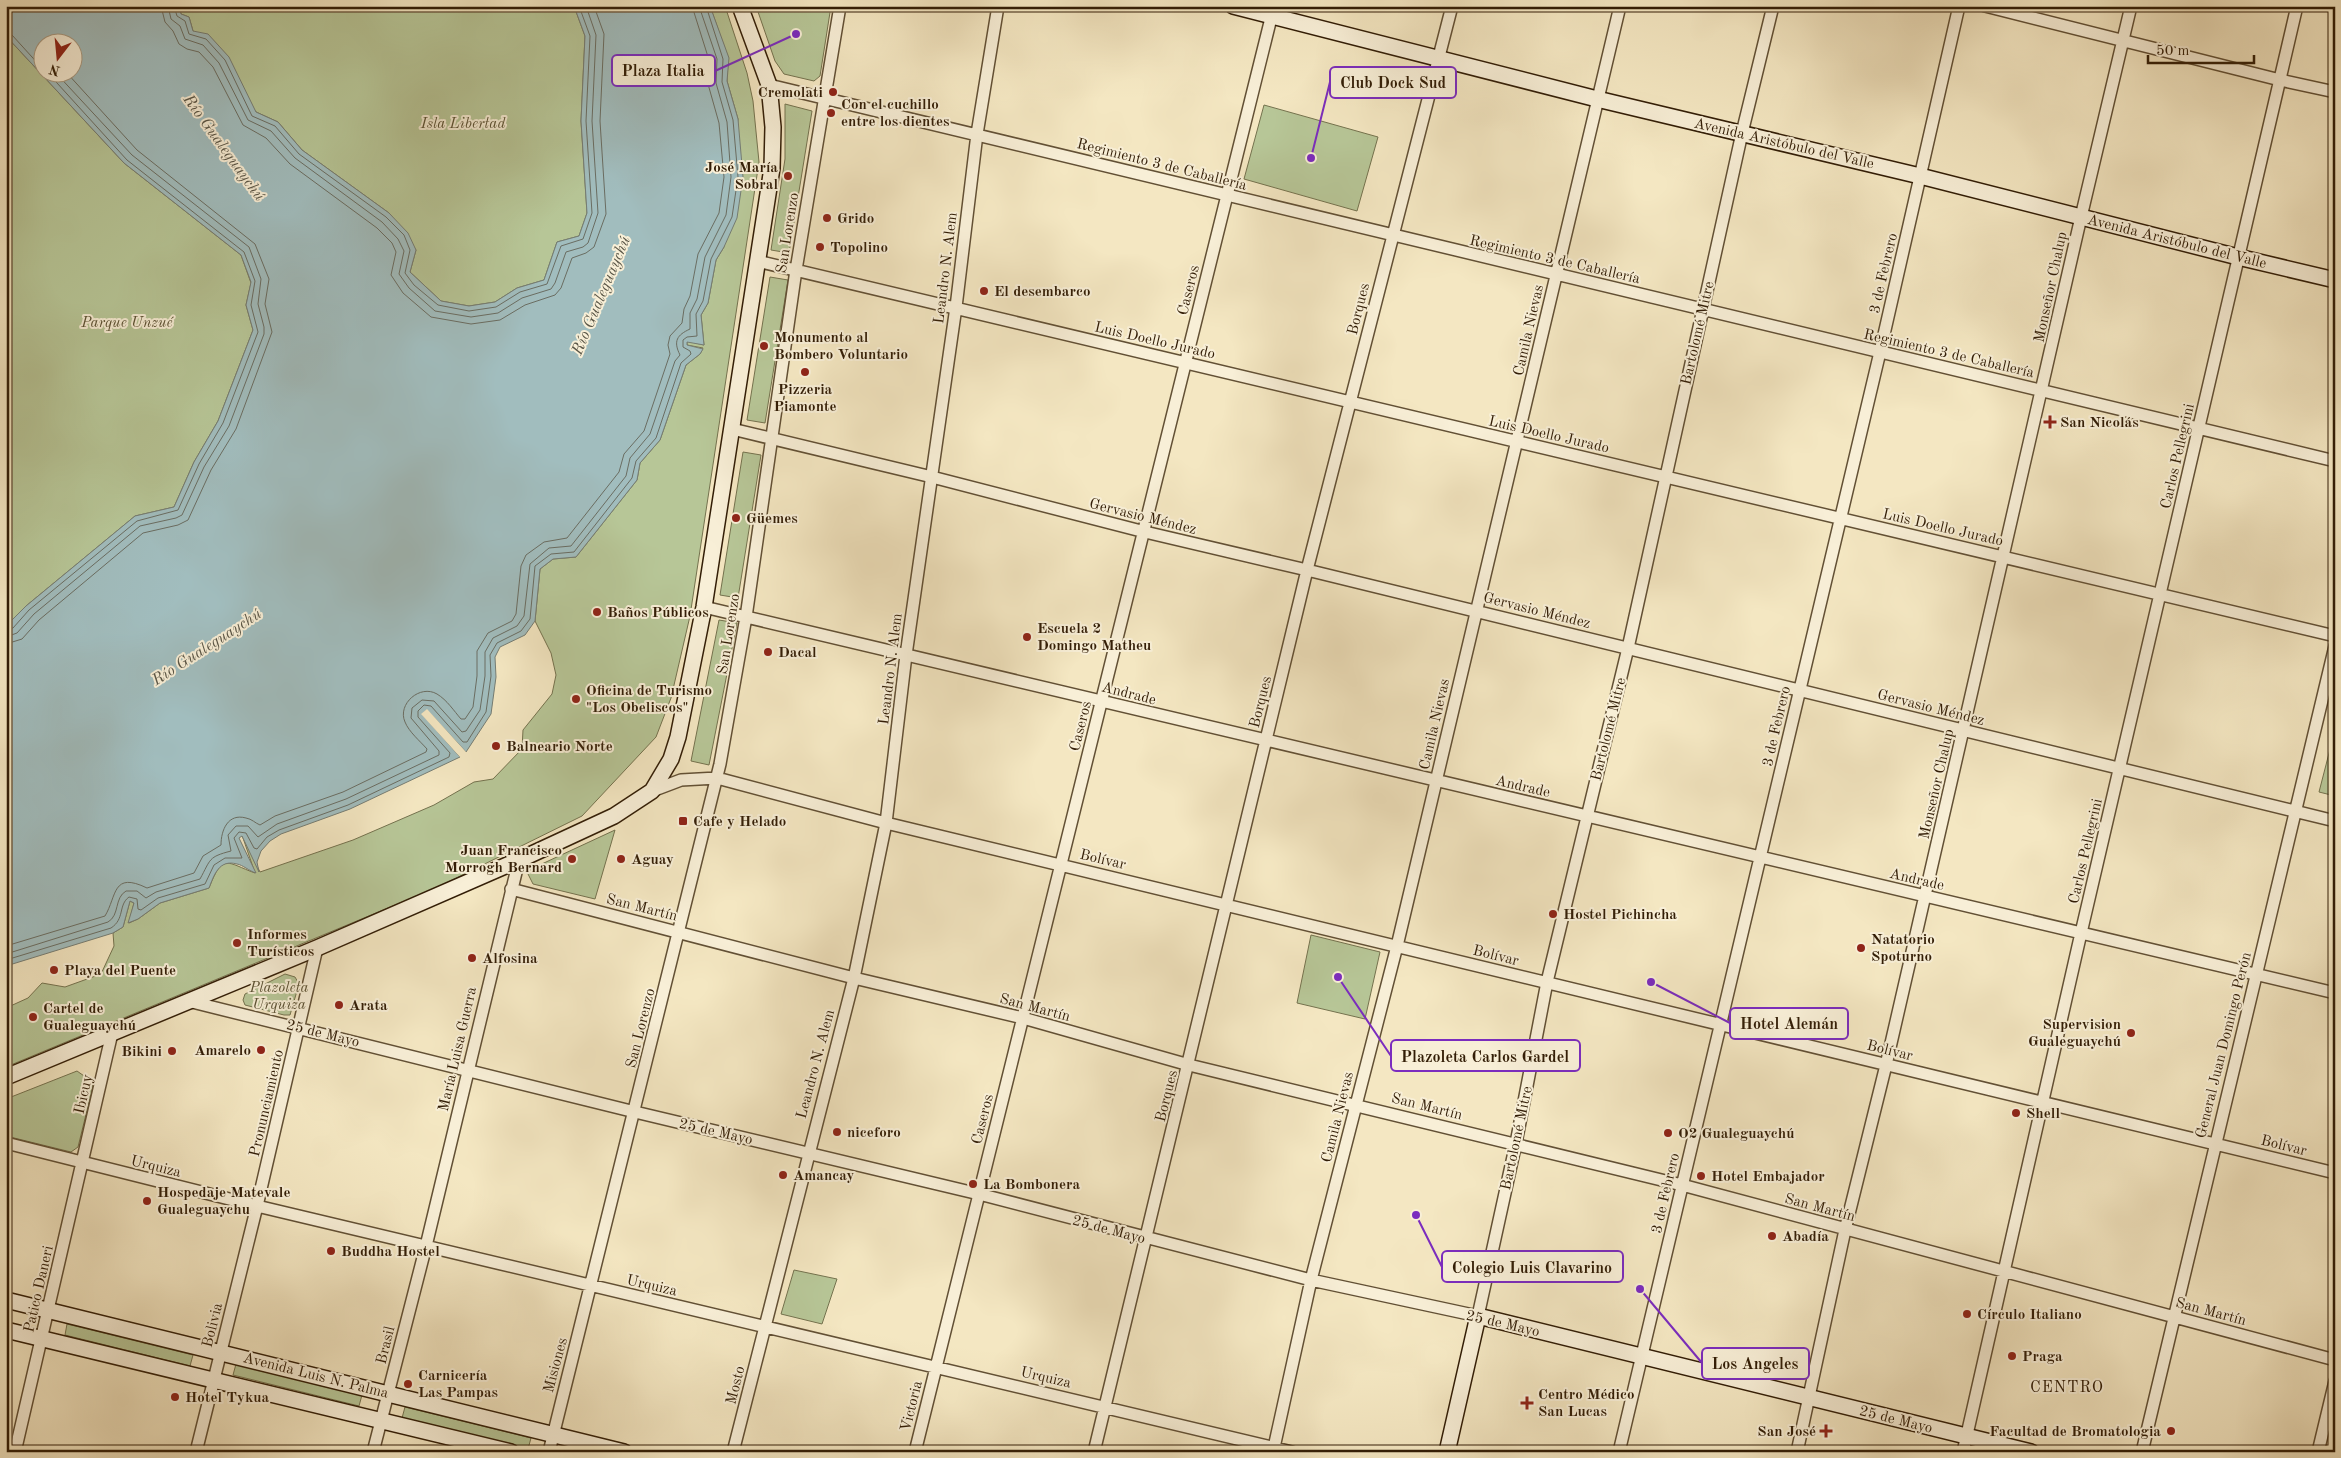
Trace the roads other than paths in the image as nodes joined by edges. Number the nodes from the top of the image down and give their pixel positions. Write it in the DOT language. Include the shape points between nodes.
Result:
graph roads {
  1 [pos="740,6"];
  2 [pos="840,6"];
  3 [pos="998,6"];
  4 [pos="1233,6"];
  5 [pos="1452,6"];
  6 [pos="1620,6"];
  7 [pos="1773,6"];
  8 [pos="1959,6"];
  9 [pos="1985,6"];
  10 [pos="2131,6"];
  11 [pos="2297,6"];
  12 [pos="1273,11"];
  13 [pos="2123,39"];
  14 [pos="1438,59"];
  15 [pos="2280,80"];
  16 [pos="769,84"];
  17 [pos="2335,92"];
  18 [pos="824,98"];
  19 [pos="1597,99"];
  20 [pos="1742,133"];
  21 [pos="977,134"];
  22 [pos="1920,176"];
  23 [pos="1227,195"];
  24 [pos="2080,217"];
  25 [pos="1392,235"];
  26 [pos="2238,257"];
  27 [pos="757,261"];
  28 [pos="796,270"];
  29 [pos="1557,274"];
  30 [pos="2335,280"];
  31 [pos="956,308"];
  32 [pos="1703,309"];
  33 [pos="1880,352"];
  34 [pos="1186,362"];
  35 [pos="2042,391"];
  36 [pos="1350,402"];
  37 [pos="732,429"];
  38 [pos="2199,429"];
  39 [pos="773,438"];
  40 [pos="1517,441"];
  41 [pos="2335,461"];
  42 [pos="932,476"];
  43 [pos="1665,476"];
  44 [pos="1840,518"];
  45 [pos="1145,532"];
  46 [pos="2004,557"];
  47 [pos="1307,570"];
  48 [pos="2160,594"];
  49 [pos="704,607"];
  50 [pos="1477,611"];
  51 [pos="746,617"];
  52 [pos="2335,636"];
  53 [pos="2335,646"];
  54 [pos="1628,648"];
  55 [pos="906,655"];
  56 [pos="1800,690"];
  57 [pos="1101,701"];
  58 [pos="1964,730"];
  59 [pos="1265,742"];
  60 [pos="2120,768"];
  61 [pos="718,778"];
  62 [pos="1436,781"];
  63 [pos="652,791"];
  64 [pos="2295,811"];
  65 [pos="1587,816"];
  66 [pos="2335,821"];
  67 [pos="886,823"];
  68 [pos="1760,857"];
  69 [pos="519,860"];
  70 [pos="1061,865"];
  71 [pos="511,889"];
  72 [pos="1925,896"];
  73 [pos="1228,904"];
  74 [pos="680,932"];
  75 [pos="2081,933"];
  76 [pos="1397,946"];
  77 [pos="317,948"];
  78 [pos="2256,975"];
  79 [pos="854,978"];
  80 [pos="1547,982"];
  81 [pos="2335,993"];
  82 [pos="188,1001"];
  83 [pos="1023,1018"];
  84 [pos="1720,1024"];
  85 [pos="299,1028"];
  86 [pos="112,1033"];
  87 [pos="1189,1065"];
  88 [pos="1886,1065"];
  89 [pos="468,1069"];
  90 [pos="6,1077"];
  91 [pos="2042,1102"];
  92 [pos="1355,1104"];
  93 [pos="635,1112"];
  94 [pos="6,1143"];
  95 [pos="1516,1143"];
  96 [pos="2215,1144"];
  97 [pos="808,1152"];
  98 [pos="82,1162"];
  99 [pos="2335,1173"];
  100 [pos="1682,1185"];
  101 [pos="979,1194"];
  102 [pos="257,1206"];
  103 [pos="1845,1230"];
  104 [pos="1146,1239"];
  105 [pos="426,1246"];
  106 [pos="2003,1272"];
  107 [pos="1311,1280"];
  108 [pos="591,1286"];
  109 [pos="6,1300"];
  110 [pos="50,1310"];
  111 [pos="1478,1316"];
  112 [pos="2174,1316"];
  113 [pos="765,1326"];
  114 [pos="6,1330"];
  115 [pos="43,1339"];
  116 [pos="221,1351"];
  117 [pos="1641,1356"];
  118 [pos="2335,1360"];
  119 [pos="936,1366"];
  120 [pos="214,1380"];
  121 [pos="2335,1381"];
  122 [pos="388,1392"];
  123 [pos="1810,1397"];
  124 [pos="1107,1407"];
  125 [pos="381,1420"];
  126 [pos="553,1436"];
  127 [pos="1966,1436"];
  128 [pos="1273,1450"];
  129 [pos="15,1452"];
  130 [pos="196,1452"];
  131 [pos="373,1452"];
  132 [pos="511,1452"];
  133 [pos="549,1452"];
  134 [pos="624,1452"];
  135 [pos="734,1452"];
  136 [pos="915,1452"];
  137 [pos="1094,1452"];
  138 [pos="1292,1452"];
  139 [pos="1447,1452"];
  140 [pos="1619,1452"];
  141 [pos="1797,1452"];
  142 [pos="1963,1452"];
  143 [pos="2031,1452"];
  144 [pos="2142,1452"];
  145 [pos="2318,1452"];
  1 -- 16 [label="main road"];
  2 -- 18 [label="street, San Lorenzo"];
  3 -- 21 [label="street, Leandro N. Alem"];
  4 -- 12 [label="main road, Avenida Aristóbulo del Valle"];
  5 -- 14 [label="street, Borques"];
  6 -- 19 [label="street, Camila Nievas"];
  7 -- 20 [label="street, Bartolomé Mitre"];
  8 -- 22 [label="street, 3 de Febrero"];
  9 -- 13 [label="street"];
  10 -- 13 [label="street, Monseñor Chalup"];
  11 -- 15 [label="street, Carlos Pellegrini"];
  12 -- 14 [label="main road, Avenida Aristóbulo del Valle"];
  12 -- 23 [label="street, Caseros"];
  13 -- 15 [label="street"];
  13 -- 24 [label="street, Monseñor Chalup"];
  14 -- 19 [label="main road, Avenida Aristóbulo del Valle"];
  14 -- 25 [label="street, Borques"];
  15 -- 17 [label="street"];
  15 -- 26 [label="street, Carlos Pellegrini"];
  16 -- 18 [label="street, Regimiento 3 de Caballería"];
  16 -- 27 [label="main road" via="772,168"];
  18 -- 21 [label="street, Regimiento 3 de Caballería"];
  18 -- 28 [label="street, San Lorenzo"];
  19 -- 20 [label="main road, Avenida Aristóbulo del Valle"];
  19 -- 29 [label="street, Camila Nievas"];
  20 -- 22 [label="main road, Avenida Aristóbulo del Valle"];
  20 -- 32 [label="street, Bartolomé Mitre"];
  21 -- 23 [label="street, Regimiento 3 de Caballería"];
  21 -- 31 [label="street, Leandro N. Alem"];
  22 -- 24 [label="main road, Avenida Aristóbulo del Valle"];
  22 -- 33 [label="street, 3 de Febrero"];
  23 -- 25 [label="street, Regimiento 3 de Caballería"];
  23 -- 34 [label="street, Caseros"];
  24 -- 26 [label="main road, Avenida Aristóbulo del Valle"];
  24 -- 35 [label="street, Monseñor Chalup"];
  25 -- 29 [label="street, Regimiento 3 de Caballería"];
  25 -- 36 [label="street, Borques"];
  26 -- 30 [label="main road, Avenida Aristóbulo del Valle"];
  26 -- 38 [label="street, Carlos Pellegrini"];
  27 -- 28 [label="street, Luis Doello Jurado"];
  27 -- 37 [label="main road"];
  28 -- 31 [label="street, Luis Doello Jurado"];
  28 -- 39 [label="street, San Lorenzo"];
  29 -- 32 [label="street, Regimiento 3 de Caballería"];
  29 -- 40 [label="street, Camila Nievas"];
  31 -- 34 [label="street, Luis Doello Jurado"];
  31 -- 42 [label="street, Leandro N. Alem"];
  32 -- 33 [label="street, Regimiento 3 de Caballería"];
  32 -- 43 [label="street, Bartolomé Mitre"];
  33 -- 35 [label="street, Regimiento 3 de Caballería"];
  33 -- 44 [label="street, 3 de Febrero"];
  34 -- 36 [label="street, Luis Doello Jurado"];
  34 -- 45 [label="street, Caseros"];
  35 -- 38 [label="street, Regimiento 3 de Caballería"];
  35 -- 46 [label="street, Monseñor Chalup"];
  36 -- 40 [label="street, Luis Doello Jurado"];
  36 -- 47 [label="street, Borques"];
  37 -- 39 [label="street, Gervasio Méndez"];
  37 -- 49 [label="main road"];
  38 -- 41 [label="street, Regimiento 3 de Caballería"];
  38 -- 48 [label="street, Carlos Pellegrini"];
  39 -- 42 [label="street, Gervasio Méndez"];
  39 -- 51 [label="street, San Lorenzo"];
  40 -- 43 [label="street, Luis Doello Jurado"];
  40 -- 50 [label="street, Camila Nievas"];
  42 -- 45 [label="street, Gervasio Méndez"];
  42 -- 55 [label="street, Leandro N. Alem"];
  43 -- 44 [label="street, Luis Doello Jurado"];
  43 -- 54 [label="street, Bartolomé Mitre"];
  44 -- 46 [label="street, Luis Doello Jurado"];
  44 -- 56 [label="street, 3 de Febrero"];
  45 -- 47 [label="street, Gervasio Méndez"];
  45 -- 57 [label="street, Caseros"];
  46 -- 48 [label="street, Luis Doello Jurado"];
  46 -- 58 [label="street, Monseñor Chalup"];
  47 -- 50 [label="street, Gervasio Méndez"];
  47 -- 59 [label="street, Borques"];
  48 -- 52 [label="street, Luis Doello Jurado"];
  48 -- 60 [label="street, Carlos Pellegrini"];
  49 -- 51 [label="street, Andrade"];
  49 -- 63 [label="main road" via="678,737 671,759"];
  50 -- 54 [label="street, Gervasio Méndez"];
  50 -- 62 [label="street, Camila Nievas"];
  51 -- 55 [label="street, Andrade"];
  51 -- 61 [label="street, San Lorenzo"];
  53 -- 64 [label="street, General Juan Domingo Perón"];
  54 -- 56 [label="street, Gervasio Méndez"];
  54 -- 65 [label="street, Bartolomé Mitre"];
  55 -- 57 [label="street, Andrade"];
  55 -- 67 [label="street, Leandro N. Alem"];
  56 -- 58 [label="street, Gervasio Méndez"];
  56 -- 68 [label="street, 3 de Febrero"];
  57 -- 59 [label="street, Andrade"];
  57 -- 70 [label="street, Caseros"];
  58 -- 60 [label="street, Gervasio Méndez"];
  58 -- 72 [label="street, Monseñor Chalup"];
  59 -- 62 [label="street, Andrade"];
  59 -- 73 [label="street, Borques"];
  60 -- 64 [label="street, Gervasio Méndez"];
  60 -- 75 [label="street, Carlos Pellegrini"];
  61 -- 63 [label="street, Bolívar" via="681,780"];
  61 -- 67 [label="street, Bolívar"];
  61 -- 74 [label="street, San Lorenzo"];
  62 -- 65 [label="street, Andrade"];
  62 -- 76 [label="street, Camila Nievas"];
  63 -- 69 [label="main road" via="614,816"];
  64 -- 66 [label="street, Gervasio Méndez"];
  64 -- 78 [label="street, General Juan Domingo Perón"];
  65 -- 68 [label="street, Andrade"];
  65 -- 80 [label="street, Bartolomé Mitre"];
  67 -- 70 [label="street, Bolívar"];
  67 -- 79 [label="street, Leandro N. Alem"];
  68 -- 72 [label="street, Andrade"];
  68 -- 84 [label="street, 3 de Febrero"];
  69 -- 71 [label="street, María Luisa Guerra"];
  69 -- 77 [label="main road"];
  70 -- 73 [label="street, Bolívar"];
  70 -- 83 [label="street, Caseros"];
  71 -- 74 [label="street, San Martín"];
  71 -- 89 [label="street, María Luisa Guerra"];
  72 -- 75 [label="street, Andrade"];
  72 -- 88 [label="street, Monseñor Chalup"];
  73 -- 76 [label="street, Bolívar"];
  73 -- 87 [label="street, Borques"];
  74 -- 79 [label="street, San Martín"];
  74 -- 93 [label="street, San Lorenzo"];
  75 -- 78 [label="street, Andrade"];
  75 -- 91 [label="street, Carlos Pellegrini"];
  76 -- 80 [label="street, Bolívar"];
  76 -- 92 [label="street, Camila Nievas"];
  77 -- 82 [label="main road"];
  77 -- 85 [label="street, Pronunciamiento"];
  78 -- 81 [label="street, Andrade"];
  78 -- 96 [label="street, General Juan Domingo Perón"];
  79 -- 83 [label="street, San Martín"];
  79 -- 97 [label="street, Leandro N. Alem"];
  80 -- 84 [label="street, Bolívar"];
  80 -- 95 [label="street, Bartolomé Mitre"];
  82 -- 85 [label="street, 25 de Mayo"];
  82 -- 86 [label="main road"];
  83 -- 87 [label="street, San Martín"];
  83 -- 101 [label="street, Caseros"];
  84 -- 88 [label="street, Bolívar"];
  84 -- 100 [label="street, 3 de Febrero"];
  85 -- 89 [label="street, 25 de Mayo"];
  85 -- 102 [label="street, Pronunciamiento"];
  86 -- 90 [label="main road"];
  86 -- 98 [label="street, Ibicuy"];
  87 -- 92 [label="street, San Martín"];
  87 -- 104 [label="street, Borques"];
  88 -- 91 [label="street, Bolívar"];
  88 -- 103 [label="street, Monseñor Chalup"];
  89 -- 93 [label="street, 25 de Mayo"];
  89 -- 105 [label="street, María Luisa Guerra"];
  91 -- 96 [label="street, Bolívar"];
  91 -- 106 [label="street, Carlos Pellegrini"];
  92 -- 95 [label="street, San Martín"];
  92 -- 107 [label="street, Camila Nievas"];
  93 -- 97 [label="street, 25 de Mayo"];
  93 -- 108 [label="street, San Lorenzo"];
  94 -- 98 [label="street, Urquiza"];
  95 -- 100 [label="street, San Martín"];
  95 -- 111 [label="street, Bartolomé Mitre"];
  96 -- 99 [label="street, Bolívar"];
  96 -- 112 [label="street, General Juan Domingo Perón"];
  97 -- 101 [label="street, 25 de Mayo"];
  97 -- 113 [label="street, Leandro N. Alem"];
  98 -- 102 [label="street, Urquiza"];
  98 -- 110 [label="street, Patico Daneri"];
  100 -- 103 [label="street, San Martín"];
  100 -- 117 [label="street, 3 de Febrero"];
  101 -- 104 [label="street, 25 de Mayo"];
  101 -- 119 [label="street, Caseros"];
  102 -- 105 [label="street, Urquiza"];
  102 -- 116 [label="street, Bolivia"];
  103 -- 106 [label="street, San Martín"];
  103 -- 123 [label="street, Monseñor Chalup"];
  104 -- 107 [label="street, 25 de Mayo"];
  104 -- 124 [label="street, Borques"];
  105 -- 108 [label="street, Urquiza"];
  105 -- 122 [label="street, Brasil"];
  106 -- 112 [label="street, San Martín"];
  106 -- 127 [label="street, Carlos Pellegrini"];
  107 -- 111 [label="street, 25 de Mayo"];
  107 -- 128 [label="street, Camila Nievas"];
  108 -- 113 [label="street, Urquiza"];
  108 -- 126 [label="street, Misiones"];
  109 -- 110 [label="main road, Avenida Luis N. Palma"];
  110 -- 115 [label="street, Patico Daneri"];
  110 -- 116 [label="main road, Avenida Luis N. Palma"];
  111 -- 117 [label="main road, 25 de Mayo"];
  111 -- 139 [label="main road, Bartolomé Mitre"];
  112 -- 118 [label="street, San Martín"];
  112 -- 144 [label="street, General Juan Domingo Perón"];
  113 -- 119 [label="street, Urquiza"];
  113 -- 135 [label="street, Mosto"];
  114 -- 115 [label="main road, Avenida Luis N. Palma"];
  115 -- 120 [label="main road, Avenida Luis N. Palma"];
  115 -- 129 [label="street, Patico Daneri"];
  116 -- 120 [label="street, Bolivia"];
  116 -- 122 [label="main road, Avenida Luis N. Palma"];
  117 -- 123 [label="main road, 25 de Mayo"];
  117 -- 140 [label="street, 3 de Febrero"];
  119 -- 124 [label="street, Urquiza"];
  119 -- 136 [label="street, Victoria"];
  120 -- 125 [label="main road, Avenida Luis N. Palma"];
  120 -- 130 [label="street, Bolivia"];
  121 -- 145 [label="street"];
  122 -- 125 [label="street, Brasil"];
  122 -- 126 [label="main road, Avenida Luis N. Palma"];
  123 -- 127 [label="main road, 25 de Mayo"];
  123 -- 141 [label="street, Monseñor Chalup"];
  124 -- 128 [label="street, Urquiza"];
  124 -- 137 [label="street, Borques"];
  125 -- 131 [label="street, Brasil"];
  125 -- 132 [label="main road, Avenida Luis N. Palma"];
  126 -- 133 [label="street, Misiones"];
  126 -- 134 [label="main road, Avenida Luis N. Palma"];
  127 -- 142 [label="street, Carlos Pellegrini"];
  127 -- 143 [label="main road, 25 de Mayo"];
  128 -- 138 [label="street, Urquiza"];
}
